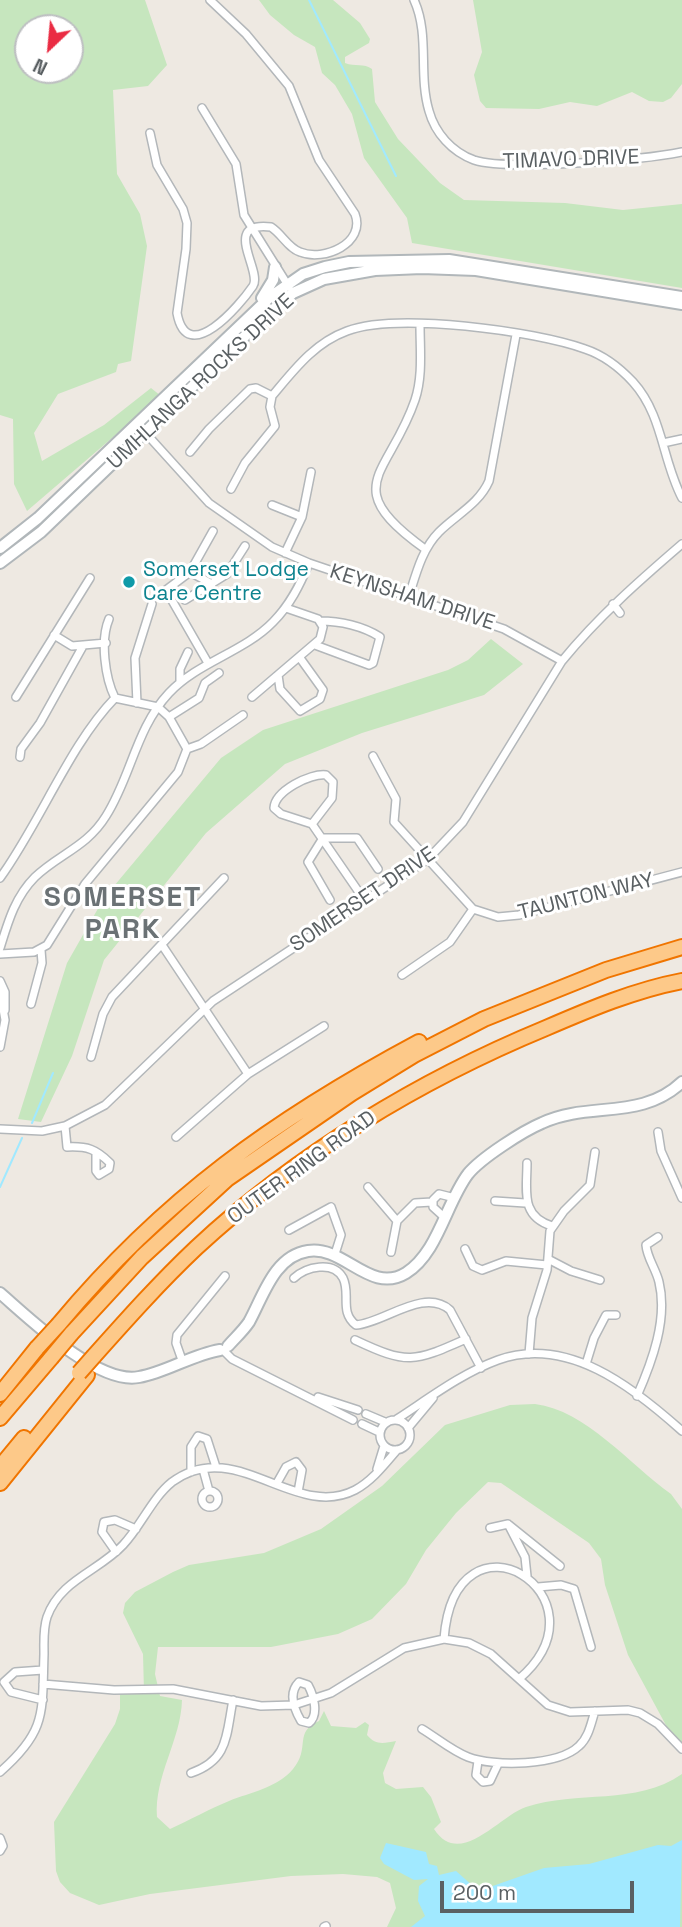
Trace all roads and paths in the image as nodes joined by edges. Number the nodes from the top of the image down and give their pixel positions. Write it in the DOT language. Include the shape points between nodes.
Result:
graph roads {
  1 [pos="210,0"];
  2 [pos="414,0"];
  3 [pos="202,108"];
  4 [pos="150,133"];
  5 [pos="682,152"];
  6 [pos="253,230"];
  7 [pos="275,267"];
  8 [pos="290,289"];
  9 [pos="682,297"];
  10 [pos="682,304"];
  11 [pos="246,320"];
  12 [pos="420,325"];
  13 [pos="516,335"];
  14 [pos="272,396"];
  15 [pos="138,425"];
  16 [pos="146,434"];
  17 [pos="682,439"];
  18 [pos="663,443"];
  19 [pos="190,452"];
  20 [pos="311,472"];
  21 [pos="231,489"];
  22 [pos="682,498"];
  23 [pos="272,505"];
  24 [pos="302,517"];
  25 [pos="213,531"];
  26 [pos="682,544"];
  27 [pos="245,546"];
  28 [pos="0,548"];
  29 [pos="425,549"];
  30 [pos="285,553"];
  31 [pos="0,563"];
  32 [pos="309,564"];
  33 [pos="190,572"];
  34 [pos="90,578"];
  35 [pos="212,584"];
  36 [pos="409,596"];
  37 [pos="185,600"];
  38 [pos="152,604"];
  39 [pos="612,604"];
  40 [pos="286,608"];
  41 [pos="620,613"];
  42 [pos="109,620"];
  43 [pos="320,621"];
  44 [pos="54,635"];
  45 [pos="106,643"];
  46 [pos="315,645"];
  47 [pos="83,646"];
  48 [pos="188,652"];
  49 [pos="300,657"];
  50 [pos="562,661"];
  51 [pos="208,663"];
  52 [pos="219,673"];
  53 [pos="278,675"];
  54 [pos="180,682"];
  55 [pos="16,697"];
  56 [pos="252,697"];
  57 [pos="115,698"];
  58 [pos="137,703"];
  59 [pos="158,707"];
  60 [pos="243,715"];
  61 [pos="169,717"];
  62 [pos="187,749"];
  63 [pos="20,757"];
  64 [pos="373,757"];
  65 [pos="312,824"];
  66 [pos="323,838"];
  67 [pos="428,859"];
  68 [pos="377,869"];
  69 [pos="682,872"];
  70 [pos="0,878"];
  71 [pos="224,878"];
  72 [pos="330,900"];
  73 [pos="365,901"];
  74 [pos="472,909"];
  75 [pos="162,945"];
  76 [pos="682,947"];
  77 [pos="0,948"];
  78 [pos="41,950"];
  79 [pos="0,954"];
  80 [pos="402,975"];
  81 [pos="0,981"];
  82 [pos="682,981"];
  83 [pos="0,992"];
  84 [pos="533,1000"];
  85 [pos="31,1004"];
  86 [pos="205,1009"];
  87 [pos="4,1012"];
  88 [pos="324,1026"];
  89 [pos="0,1047"];
  90 [pos="91,1057"];
  91 [pos="248,1074"];
  92 [pos="682,1083"];
  93 [pos="65,1126"];
  94 [pos="0,1129"];
  95 [pos="658,1132"];
  96 [pos="176,1137"];
  97 [pos="96,1152"];
  98 [pos="595,1152"];
  99 [pos="527,1163"];
  100 [pos="368,1187"];
  101 [pos="454,1198"];
  102 [pos="682,1198"];
  103 [pos="495,1201"];
  104 [pos="432,1202"];
  105 [pos="525,1203"];
  106 [pos="444,1217"];
  107 [pos="397,1222"];
  108 [pos="552,1226"];
  109 [pos="289,1230"];
  110 [pos="658,1237"];
  111 [pos="465,1249"];
  112 [pos="391,1252"];
  113 [pos="335,1254"];
  114 [pos="548,1262"];
  115 [pos="225,1276"];
  116 [pos="294,1278"];
  117 [pos="600,1280"];
  118 [pos="0,1293"];
  119 [pos="616,1315"];
  120 [pos="66,1329"];
  121 [pos="466,1339"];
  122 [pos="355,1340"];
  123 [pos="225,1349"];
  124 [pos="45,1353"];
  125 [pos="529,1354"];
  126 [pos="182,1360"];
  127 [pos="586,1364"];
  128 [pos="481,1368"];
  129 [pos="83,1374"];
  130 [pos="0,1394"];
  131 [pos="307,1394"];
  132 [pos="435,1395"];
  133 [pos="637,1395"];
  134 [pos="0,1408"];
  135 [pos="358,1410"];
  136 [pos="366,1414"];
  137 [pos="0,1418"];
  138 [pos="397,1419"];
  139 [pos="385,1422"];
  140 [pos="408,1428"];
  141 [pos="682,1431"];
  142 [pos="379,1432"];
  143 [pos="384,1446"];
  144 [pos="397,1450"];
  145 [pos="216,1467"];
  146 [pos="0,1469"];
  147 [pos="204,1469"];
  148 [pos="191,1472"];
  149 [pos="376,1473"];
  150 [pos="0,1483"];
  151 [pos="277,1483"];
  152 [pos="209,1491"];
  153 [pos="298,1492"];
  154 [pos="508,1524"];
  155 [pos="490,1528"];
  156 [pos="136,1529"];
  157 [pos="116,1552"];
  158 [pos="560,1566"];
  159 [pos="527,1576"];
  160 [pos="538,1587"];
  161 [pos="444,1639"];
  162 [pos="591,1647"];
  163 [pos="43,1670"];
  164 [pos="519,1679"];
  165 [pos="43,1684"];
  166 [pos="43,1700"];
  167 [pos="233,1700"];
  168 [pos="313,1700"];
  169 [pos="294,1705"];
  170 [pos="595,1711"];
  171 [pos="422,1729"];
  172 [pos="682,1749"];
  173 [pos="478,1761"];
  174 [pos="498,1764"];
  175 [pos="0,1772"];
  176 [pos="191,1773"];
  177 [pos="0,1838"];
  178 [pos="0,1851"];
  1 -- 6 [label="street" via="246,34 289,86 319,160 357,223 349,244 310,254 296,250 273,228"];
  2 -- 5 [label="street, TIMAVO DRIVE" via="422,30 428,108 436,129 463,155 482,162 517,164"];
  3 -- 6 [label="street" via="236,164 243,213"];
  4 -- 6 [label="street" via="157,165 187,223 177,313 188,332 213,331 254,285 257,273 244,247"];
  6 -- 7 [label="street"];
  7 -- 8 [label="street"];
  7 -- 11 [label="main road" via="268,291"];
  8 -- 9 [label="main road, UMHLANGA ROCKS DRIVE" via="303,274 349,262 449,260"];
  8 -- 10 [label="main road, UMHLANGA ROCKS DRIVE" via="343,274 454,269"];
  8 -- 11 [label="main road, UMHLANGA ROCKS DRIVE"];
  8 -- 16 [label="main road, UMHLANGA ROCKS DRIVE"];
  11 -- 15 [label="main road, UMHLANGA ROCKS DRIVE"];
  12 -- 13 [label="street"];
  12 -- 14 [label="street" via="365,326 336,335 312,352"];
  12 -- 29 [label="street" via="420,380 415,399 379,472 376,491 388,521"];
  13 -- 18 [label="street" via="587,349 618,368 646,400"];
  13 -- 29 [label="street" via="489,481 480,497"];
  14 -- 19 [label="street" via="250,389"];
  14 -- 21 [label="street" via="275,426"];
  15 -- 16 [label="street, KEYNSHAM DRIVE"];
  15 -- 28 [label="main road, UMHLANGA ROCKS DRIVE" via="38,519"];
  16 -- 30 [label="street, KEYNSHAM DRIVE" via="216,509"];
  16 -- 31 [label="main road, UMHLANGA ROCKS DRIVE" via="41,532"];
  17 -- 18 [label="street"];
  18 -- 22 [label="street"];
  20 -- 24 [label="street"];
  23 -- 24 [label="street"];
  24 -- 30 [label="street"];
  25 -- 33 [label="street"];
  26 -- 39 [label="street, SOMERSET DRIVE"];
  27 -- 35 [label="street" via="227,574"];
  29 -- 36 [label="street"];
  30 -- 32 [label="street, KEYNSHAM DRIVE"];
  32 -- 36 [label="street, KEYNSHAM DRIVE"];
  32 -- 40 [label="street"];
  33 -- 35 [label="street"];
  33 -- 51 [label="street" via="166,589"];
  34 -- 44 [label="street"];
  35 -- 37 [label="street"];
  36 -- 50 [label="street, KEYNSHAM DRIVE" via="518,634"];
  38 -- 58 [label="street" via="135,658"];
  39 -- 41 [label="street"];
  39 -- 50 [label="street, SOMERSET DRIVE"];
  40 -- 43 [label="street"];
  40 -- 51 [label="street" via="251,639"];
  42 -- 45 [label="street"];
  43 -- 46 [label="street" via="323,631"];
  43 -- 46 [label="street" via="374,633 380,642 369,665"];
  44 -- 47 [label="street" via="72,646"];
  44 -- 55 [label="street"];
  45 -- 47 [label="street"];
  45 -- 57 [label="street" via="107,671"];
  46 -- 49 [label="street"];
  47 -- 63 [label="street"];
  48 -- 54 [label="street"];
  49 -- 53 [label="street"];
  49 -- 53 [label="street" via="323,690 320,699 300,711 280,689"];
  50 -- 67 [label="street, SOMERSET DRIVE" via="463,822"];
  51 -- 54 [label="street"];
  52 -- 61 [label="street" via="205,683 199,698"];
  53 -- 56 [label="street"];
  54 -- 59 [label="street"];
  57 -- 58 [label="street"];
  57 -- 70 [label="street"];
  58 -- 59 [label="street"];
  59 -- 61 [label="street"];
  59 -- 77 [label="street" via="106,816 79,847 26,886 12,910"];
  60 -- 62 [label="street"];
  61 -- 62 [label="street"];
  62 -- 78 [label="street" via="178,772 96,870"];
  64 -- 67 [label="street" via="396,799 393,818"];
  65 -- 65 [label="street" via="281,814 273,803 296,784 326,775 333,782 333,795"];
  65 -- 66 [label="street"];
  66 -- 68 [label="street" via="357,838"];
  66 -- 72 [label="street" via="308,862"];
  66 -- 73 [label="street"];
  67 -- 73 [label="street, SOMERSET DRIVE"];
  67 -- 74 [label="street"];
  69 -- 74 [label="street, TAUNTON WAY" via="519,915 498,916"];
  71 -- 75 [label="street"];
  73 -- 86 [label="street, SOMERSET DRIVE"];
  74 -- 80 [label="street" via="450,942"];
  75 -- 86 [label="street"];
  75 -- 90 [label="street" via="107,1005"];
  76 -- 84 [label="highway, OUTER RING ROAD" via="606,970"];
  78 -- 79 [label="street"];
  78 -- 85 [label="street"];
  81 -- 87 [label="street" via="5,992"];
  82 -- 129 [label="highway, OUTER RING ROAD, bridge" via="599,1006 513,1041 378,1112 220,1227 134,1311"];
  83 -- 87 [label="street"];
  84 -- 120 [label="highway, OUTER RING ROAD" via="438,1042 330,1107 227,1179"];
  84 -- 120 [label="highway" via="464,1019 367,1070 270,1130 185,1194 125,1250"];
  86 -- 91 [label="street"];
  86 -- 93 [label="street, SOMERSET DRIVE" via="105,1105"];
  87 -- 89 [label="street"];
  88 -- 91 [label="street"];
  91 -- 96 [label="street"];
  92 -- 101 [label="main road" via="634,1108 569,1114 540,1124 475,1167"];
  93 -- 94 [label="street, SOMERSET DRIVE" via="42,1131"];
  93 -- 97 [label="street" via="67,1147 88,1146"];
  95 -- 102 [label="street"];
  98 -- 108 [label="street" via="590,1185"];
  99 -- 105 [label="street"];
  100 -- 107 [label="street"];
  101 -- 104 [label="street" via="439,1195"];
  101 -- 106 [label="main road"];
  103 -- 105 [label="street"];
  104 -- 106 [label="street"];
  104 -- 107 [label="street" via="415,1203"];
  105 -- 108 [label="street" via="534,1216"];
  106 -- 113 [label="main road" via="422,1258 401,1275 376,1277"];
  107 -- 112 [label="street"];
  108 -- 114 [label="street"];
  109 -- 113 [label="street" via="331,1207 341,1235"];
  110 -- 133 [label="street" via="646,1245 660,1285 658,1335 652,1363"];
  111 -- 114 [label="street" via="473,1266 482,1270 513,1261"];
  113 -- 123 [label="main road" via="305,1251 289,1259"];
  114 -- 117 [label="street"];
  114 -- 125 [label="street" via="532,1318"];
  115 -- 126 [label="street" via="177,1335"];
  116 -- 121 [label="street" via="315,1267 337,1272 344,1283 348,1316 357,1325 437,1302 450,1310"];
  118 -- 126 [label="main road" via="36,1324 116,1377 141,1377"];
  119 -- 127 [label="street" via="606,1315 598,1328"];
  120 -- 124 [label="highway, OUTER RING ROAD, bridge"];
  121 -- 122 [label="street" via="412,1360"];
  121 -- 128 [label="street"];
  123 -- 126 [label="main road"];
  123 -- 131 [label="street"];
  124 -- 130 [label="highway"];
  124 -- 134 [label="highway"];
  124 -- 137 [label="highway, OUTER RING ROAD"];
  125 -- 127 [label="street" via="562,1356"];
  125 -- 128 [label="street"];
  127 -- 133 [label="street"];
  128 -- 132 [label="street"];
  129 -- 146 [label="highway, OUTER RING ROAD" via="67,1386"];
  129 -- 150 [label="highway"];
  131 -- 135 [label="street"];
  131 -- 142 [label="street"];
  132 -- 138 [label="street"];
  132 -- 140 [label="street"];
  133 -- 141 [label="street"];
  136 -- 139 [label="street"];
  138 -- 139 [label="street"];
  138 -- 140 [label="street"];
  139 -- 142 [label="street"];
  140 -- 144 [label="street" via="408,1442"];
  142 -- 143 [label="street"];
  143 -- 144 [label="street"];
  143 -- 149 [label="street"];
  144 -- 149 [label="street"];
  145 -- 147 [label="street"];
  145 -- 148 [label="street" via="207,1439 198,1436 192,1443"];
  145 -- 151 [label="street"];
  147 -- 148 [label="street"];
  147 -- 152 [label="street"];
  148 -- 156 [label="street" via="169,1485"];
  149 -- 153 [label="street" via="354,1491 339,1496"];
  151 -- 153 [label="street"];
  151 -- 153 [label="street" via="286,1467 296,1462 302,1470"];
  154 -- 155 [label="street"];
  154 -- 158 [label="street"];
  154 -- 159 [label="street" via="525,1557"];
  156 -- 157 [label="street"];
  156 -- 157 [label="street" via="115,1520 104,1522 102,1531"];
  157 -- 163 [label="street" via="68,1586 54,1603 45,1627"];
  159 -- 160 [label="street"];
  159 -- 161 [label="street" via="501,1566 482,1569 468,1578 454,1597"];
  160 -- 162 [label="street" via="573,1589"];
  160 -- 164 [label="street" via="548,1621 547,1642 541,1657"];
  161 -- 164 [label="street" via="481,1648"];
  161 -- 168 [label="street" via="404,1648"];
  163 -- 165 [label="street"];
  163 -- 166 [label="street" via="15,1672 4,1682 11,1692"];
  164 -- 170 [label="street" via="548,1704 570,1712"];
  165 -- 166 [label="street"];
  165 -- 167 [label="street" via="173,1689"];
  166 -- 175 [label="street" via="33,1739"];
  167 -- 169 [label="street" via="261,1706"];
  167 -- 176 [label="street" via="218,1758"];
  168 -- 169 [label="street"];
  168 -- 169 [label="street" via="308,1685 299,1682 293,1692"];
  168 -- 169 [label="street" via="314,1718 309,1723 301,1721"];
  170 -- 172 [label="street" via="640,1713"];
  170 -- 174 [label="street" via="588,1735 573,1751"];
  171 -- 173 [label="street"];
  173 -- 174 [label="street"];
  173 -- 174 [label="street" via="476,1775 483,1782 490,1781"];
  177 -- 178 [label="street"];
}
